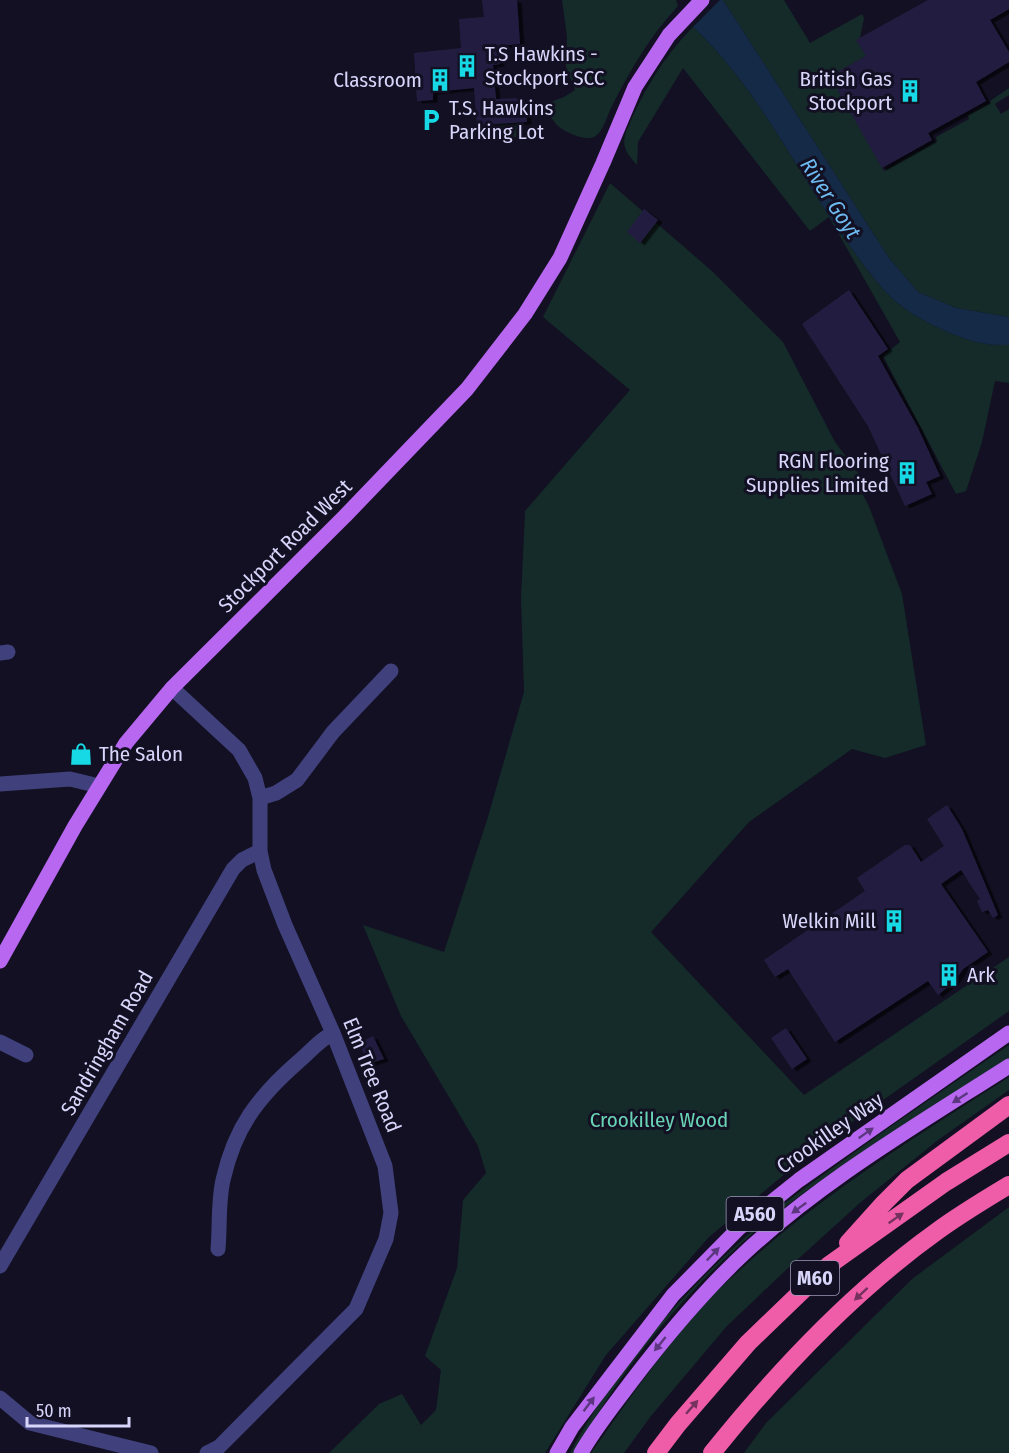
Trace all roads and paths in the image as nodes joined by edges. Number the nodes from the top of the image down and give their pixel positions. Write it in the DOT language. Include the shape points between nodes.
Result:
graph roads {
  1 [pos="702,0"];
  2 [pos="392,671"];
  3 [pos="172,688"];
  4 [pos="0,784"];
  5 [pos="99,786"];
  6 [pos="260,798"];
  7 [pos="260,851"];
  8 [pos="0,961"];
  9 [pos="333,1033"];
  10 [pos="1009,1033"];
  11 [pos="0,1042"];
  12 [pos="26,1055"];
  13 [pos="1009,1066"];
  14 [pos="1009,1105"];
  15 [pos="1009,1143"];
  16 [pos="1009,1185"];
  17 [pos="218,1249"];
  18 [pos="829,1265"];
  19 [pos="0,1266"];
  20 [pos="0,1398"];
  21 [pos="151,1453"];
  22 [pos="207,1453"];
  23 [pos="558,1453"];
  24 [pos="581,1453"];
  25 [pos="656,1453"];
  26 [pos="711,1453"];
  1 -- 3 [label="main road, Stockport Road West" via="658,50 635,87 560,258 525,314 467,389"];
  2 -- 6 [label="street" via="333,732 297,780"];
  3 -- 5 [label="main road, Stockport Road West" via="126,743"];
  3 -- 6 [label="street, Elm Tree Road" via="239,750 255,778"];
  4 -- 5 [label="street" via="70,779"];
  5 -- 8 [label="main road, Stockport Road West"];
  6 -- 7 [label="street, Elm Tree Road"];
  7 -- 9 [label="street, Elm Tree Road" via="269,887"];
  7 -- 19 [label="street, Sandringham Road" via="233,869"];
  9 -- 17 [label="street" via="275,1082 241,1129 223,1182"];
  9 -- 22 [label="street, Elm Tree Road" via="386,1166 391,1213 386,1239 356,1309 219,1447"];
  23 -- 10 [label="main road, Crookilley Way / A560, one-way" via="572,1427 672,1295 738,1228 799,1180"];
  11 -- 12 [label="street"];
  13 -- 24 [label="main road, Crookilley Way / A560, one-way" via="875,1152 786,1217 735,1261 657,1348"];
  14 -- 18 [label="highway, M60" via="907,1180"];
  18 -- 15 [label="highway, M60, one-way" via="946,1182"];
  16 -- 26 [label="highway, M60, one-way" via="935,1232 888,1269 815,1337 749,1406"];
  25 -- 18 [label="highway, M60, one-way" via="748,1343"];
  20 -- 21 [label="street" via="30,1423"];
}
